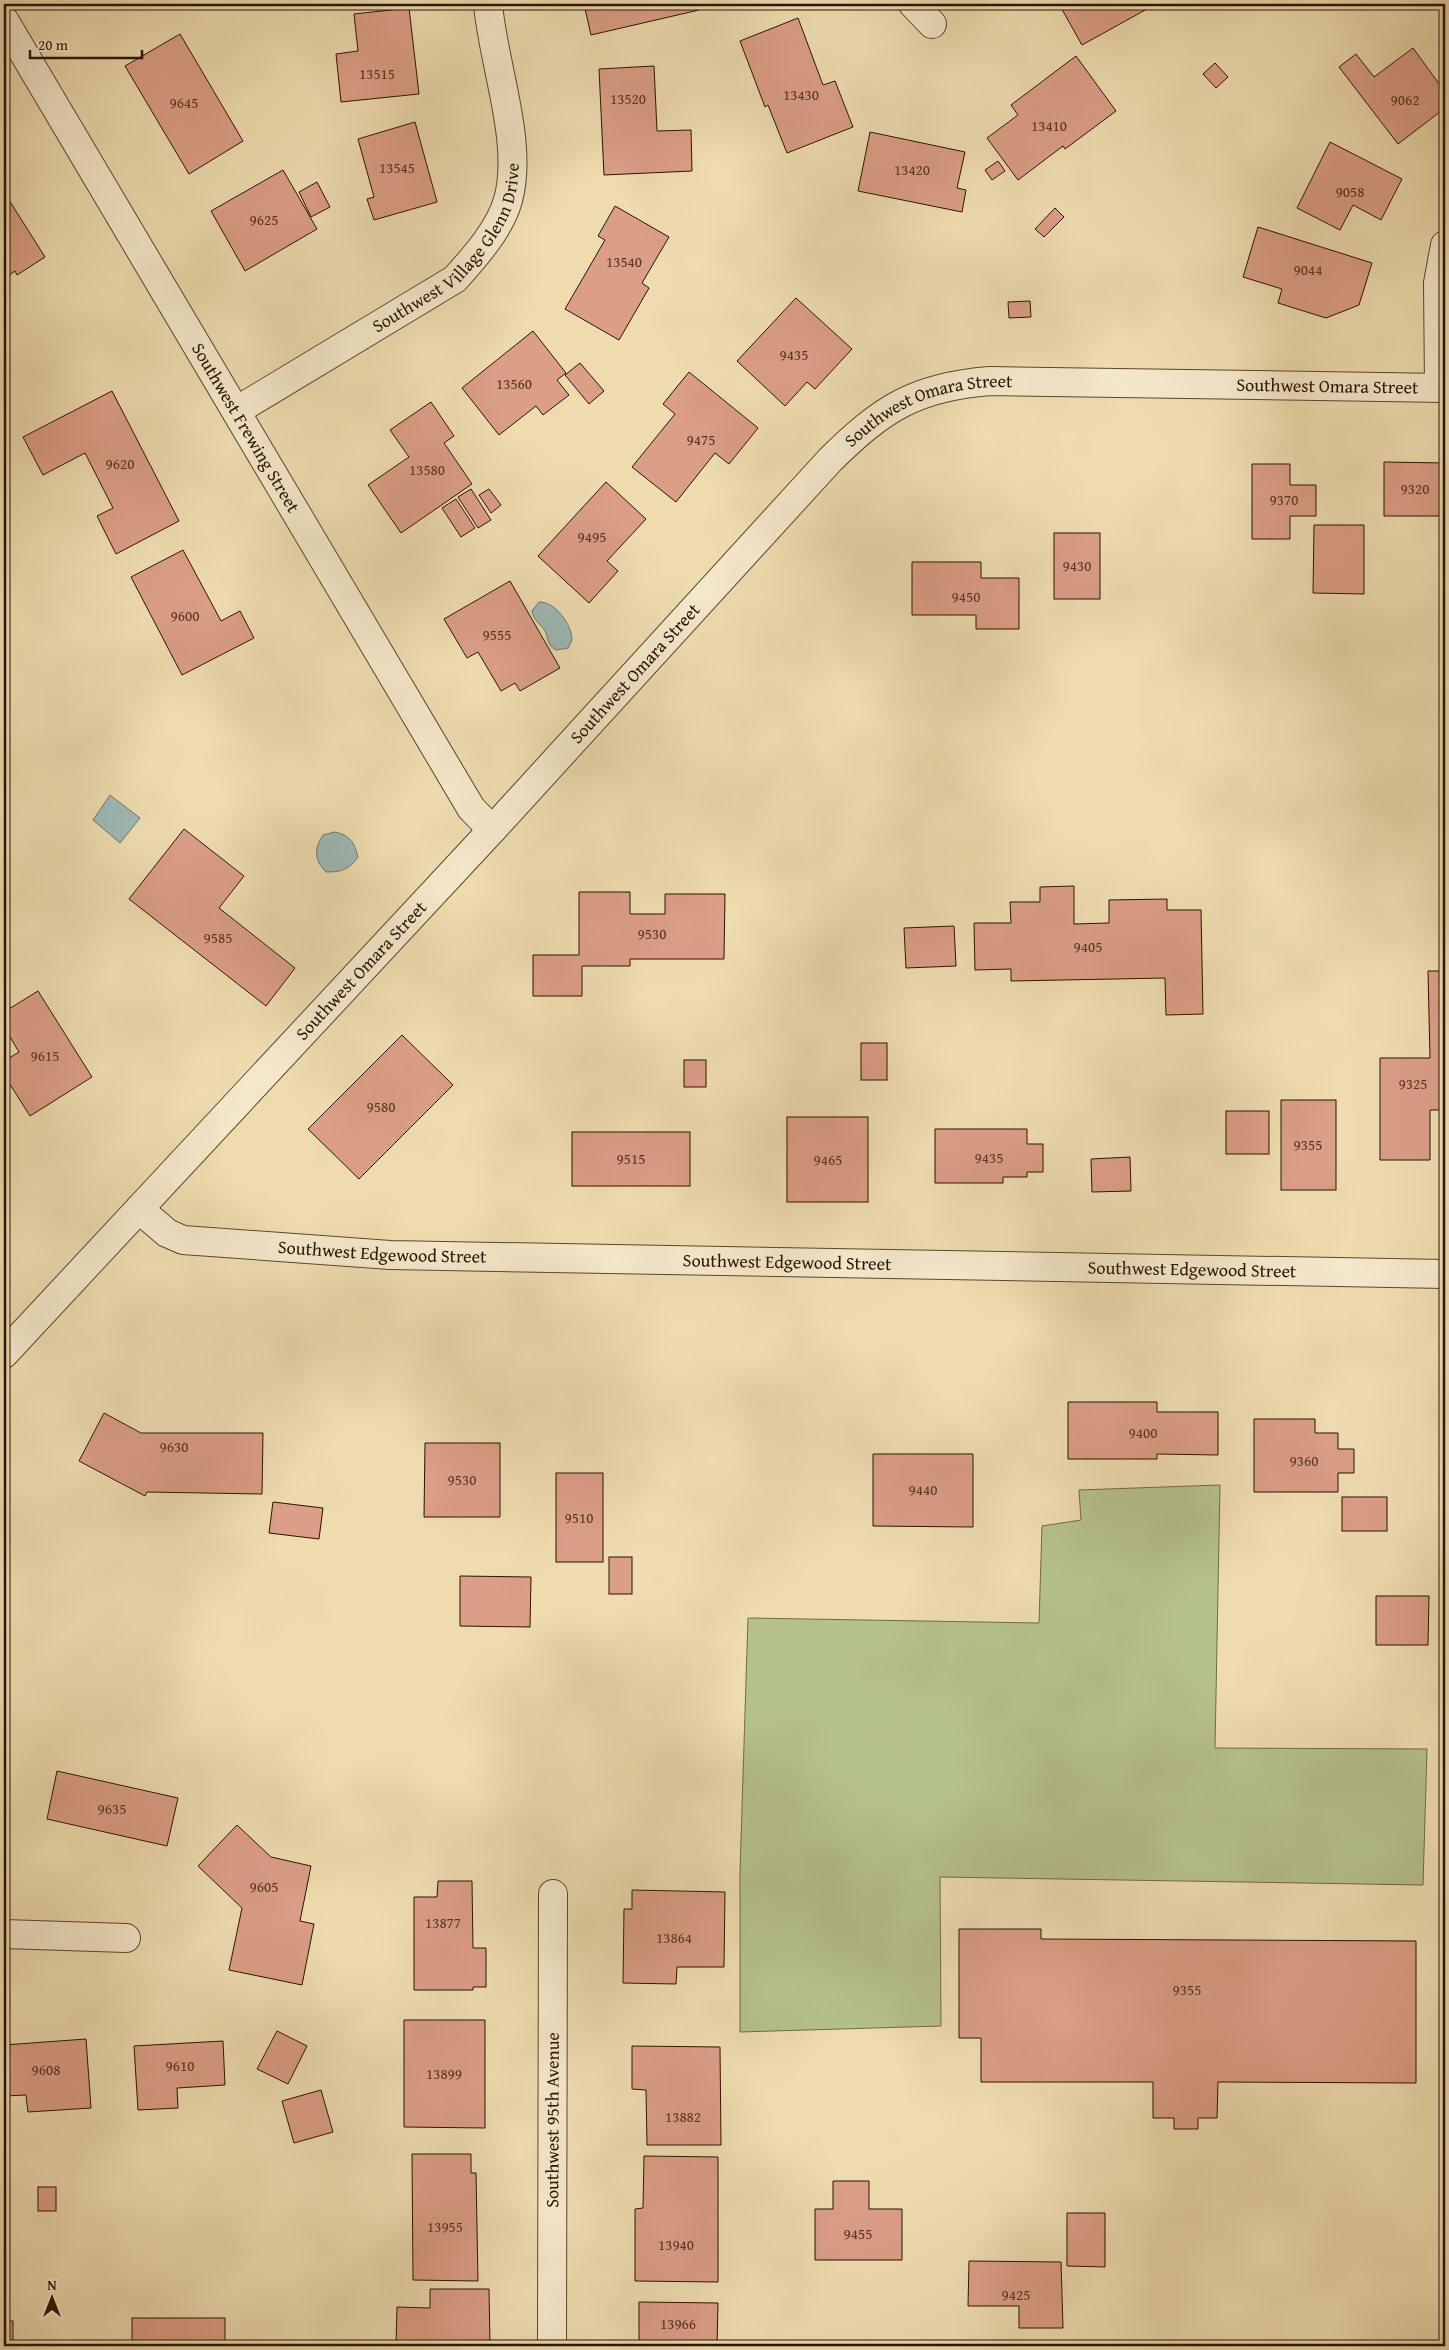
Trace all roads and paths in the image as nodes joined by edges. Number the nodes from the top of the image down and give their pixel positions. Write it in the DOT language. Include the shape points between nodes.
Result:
graph roads {
  1 [pos="488,4"];
  2 [pos="913,4"];
  3 [pos="4,20"];
  4 [pos="932,24"];
  5 [pos="1445,245"];
  6 [pos="1442,388"];
  7 [pos="236,411"];
  8 [pos="492,830"];
  9 [pos="139,1209"];
  10 [pos="1445,1274"];
  11 [pos="4,1354"];
  12 [pos="553,1894"];
  13 [pos="4,1934"];
  14 [pos="126,1938"];
  15 [pos="552,2346"];
  1 -- 7 [label="street, Southwest Village Glenn Drive" via="490,32 512,145 512,179 508,202 479,253 455,279"];
  2 -- 4 [label="street"];
  3 -- 7 [label="street, Southwest Frewing Street"];
  5 -- 6 [label="street" via="1438,282"];
  6 -- 8 [label="street, Southwest Omara Street" via="990,382 964,383 916,395 860,431 830,460"];
  7 -- 8 [label="street, Southwest Frewing Street" via="471,808"];
  8 -- 9 [label="street, Southwest Omara Street"];
  9 -- 10 [label="street, Southwest Edgewood Street" via="167,1233 183,1240 390,1255"];
  9 -- 11 [label="street, Southwest Omara Street"];
  12 -- 15 [label="street, Southwest 95th Avenue"];
  13 -- 14 [label="street"];
}
